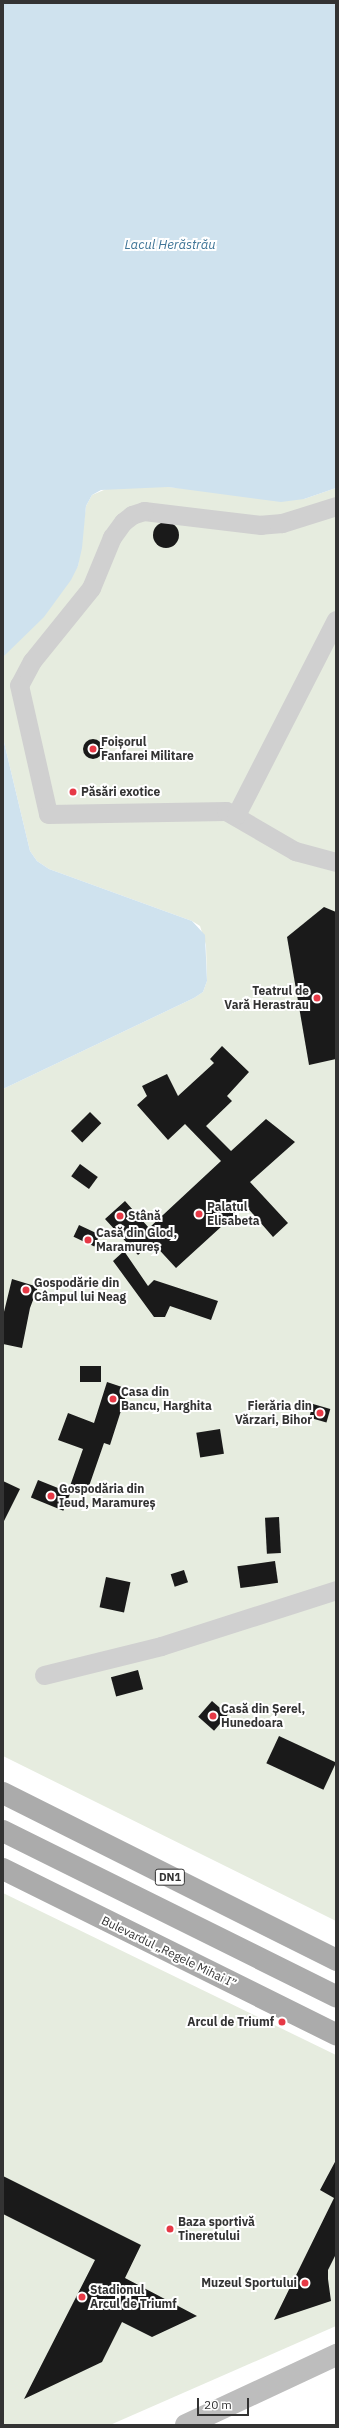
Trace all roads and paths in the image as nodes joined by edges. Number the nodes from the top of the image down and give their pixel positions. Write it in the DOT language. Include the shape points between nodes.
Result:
graph roads {
  1 [pos="336,506"];
  2 [pos="336,620"];
  3 [pos="236,815"];
  4 [pos="336,862"];
  5 [pos="336,1590"];
  6 [pos="44,1675"];
  7 [pos="3,1794"];
  8 [pos="3,1831"];
  9 [pos="3,1869"];
  10 [pos="336,1960"];
  11 [pos="336,1996"];
  12 [pos="336,2034"];
  13 [pos="336,2355"];
  14 [pos="186,2425"];
  1 -- 3 [label="street" via="282,523 261,525 144,511 132,515 112,537 91,588 21,678 20,691 48,814 217,810"];
  2 -- 3 [label="street"];
  3 -- 4 [label="street" via="295,851"];
  5 -- 6 [label="street" via="161,1646"];
  7 -- 10 [label="main road, DN1"];
  8 -- 11 [label="main road"];
  9 -- 12 [label="main road, Bulevardul „Regele Mihai I”"];
  13 -- 14 [label="main road"];
}
